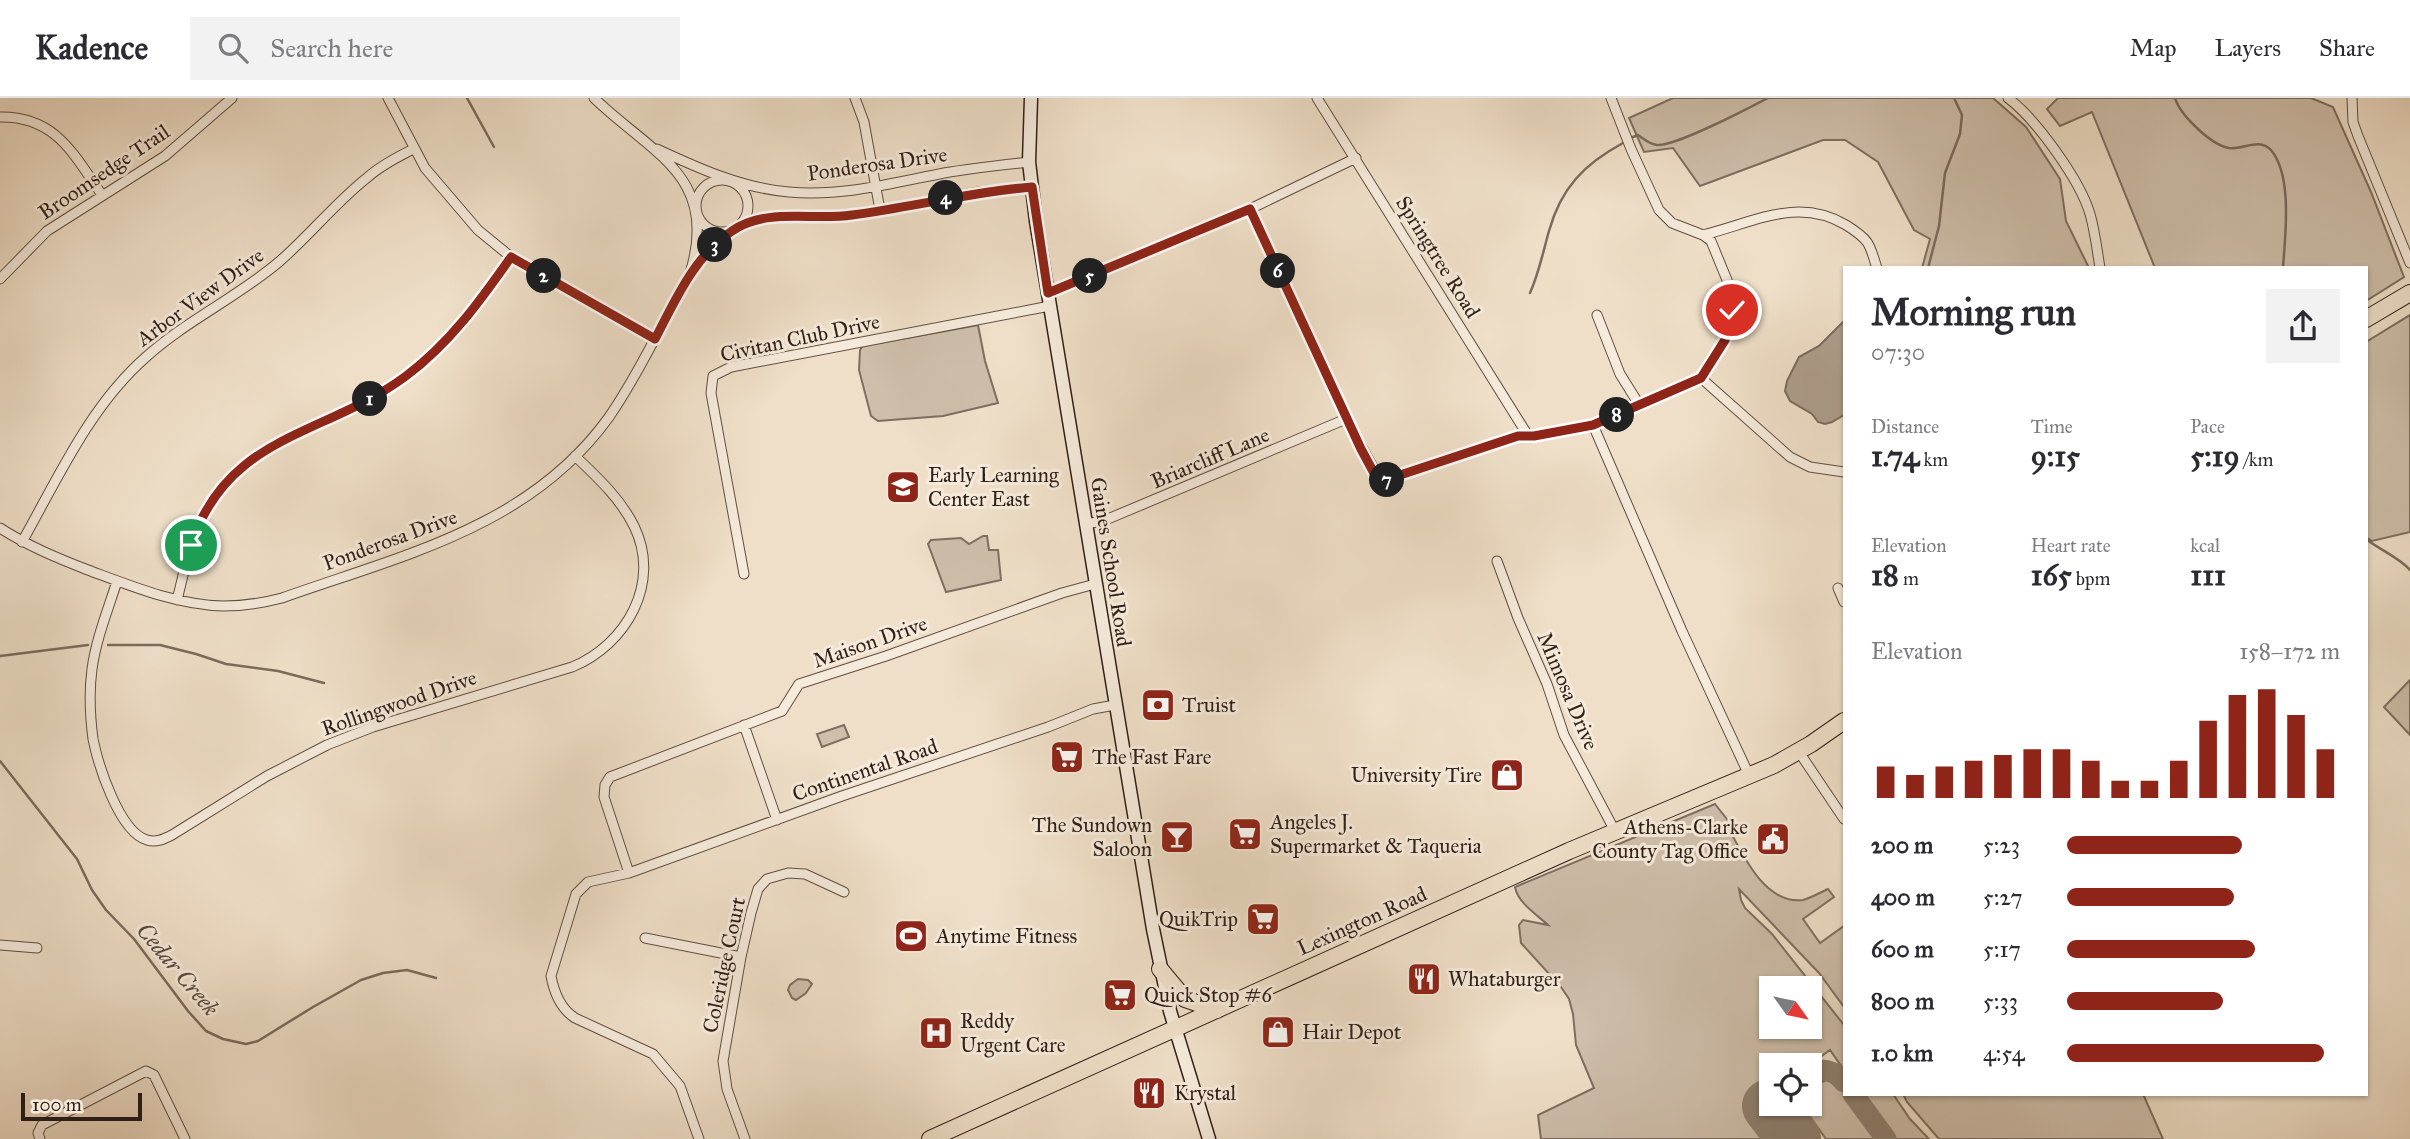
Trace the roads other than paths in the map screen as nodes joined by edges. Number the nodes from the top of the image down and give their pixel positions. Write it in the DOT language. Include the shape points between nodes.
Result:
graph roads {
  1 [pos="388,98"];
  2 [pos="594,98"];
  3 [pos="856,98"];
  4 [pos="1031,98"];
  5 [pos="1317,98"];
  6 [pos="1611,98"];
  7 [pos="2008,98"];
  8 [pos="2352,98"];
  9 [pos="229,99"];
  10 [pos="0,117"];
  11 [pos="413,149"];
  12 [pos="657,149"];
  13 [pos="1356,158"];
  14 [pos="1029,162"];
  15 [pos="730,180"];
  16 [pos="876,186"];
  17 [pos="1032,187"];
  18 [pos="102,195"];
  19 [pos="1250,209"];
  20 [pos="880,210"];
  21 [pos="696,211"];
  22 [pos="735,229"];
  23 [pos="1703,235"];
  24 [pos="511,257"];
  25 [pos="2410,263"];
  26 [pos="1876,266"];
  27 [pos="2100,266"];
  28 [pos="688,278"];
  29 [pos="0,279"];
  30 [pos="2410,293"];
  31 [pos="1049,300"];
  32 [pos="1597,315"];
  33 [pos="2368,318"];
  34 [pos="655,339"];
  35 [pos="1701,378"];
  36 [pos="1640,406"];
  37 [pos="1346,419"];
  38 [pos="1593,425"];
  39 [pos="1527,435"];
  40 [pos="575,456"];
  41 [pos="1843,472"];
  42 [pos="1085,524"];
  43 [pos="0,528"];
  44 [pos="22,542"];
  45 [pos="1497,561"];
  46 [pos="744,574"];
  47 [pos="117,581"];
  48 [pos="1095,584"];
  49 [pos="1838,588"];
  50 [pos="177,600"];
  51 [pos="1843,600"];
  52 [pos="1115,705"];
  53 [pos="1843,722"];
  54 [pos="744,725"];
  55 [pos="1805,748"];
  56 [pos="1749,775"];
  57 [pos="1843,817"];
  58 [pos="777,820"];
  59 [pos="1615,831"];
  60 [pos="629,873"];
  61 [pos="844,892"];
  62 [pos="645,938"];
  63 [pos="0,945"];
  64 [pos="37,948"];
  65 [pos="741,957"];
  66 [pos="1160,969"];
  67 [pos="1217,1010"];
  68 [pos="1175,1029"];
  69 [pos="39,1134"];
  70 [pos="949,1135"];
  71 [pos="186,1139"];
  72 [pos="699,1139"];
  73 [pos="745,1139"];
  74 [pos="930,1139"];
  75 [pos="1209,1139"];
  1 -- 11 [label="street"];
  2 -- 12 [label="street"];
  3 -- 16 [label="street"];
  4 -- 14 [label="main road, Gaines School Road"];
  5 -- 13 [label="street, Springtree Road"];
  6 -- 23 [label="street" via="1659,210 1672,223"];
  7 -- 27 [label="street" via="2072,178 2090,212"];
  8 -- 25 [label="street" via="2353,122"];
  9 -- 18 [label="street, Broomsedge Trail" via="164,156"];
  10 -- 18 [label="street" via="33,121 53,131"];
  11 -- 24 [label="street" via="460,211"];
  11 -- 44 [label="street, Arbor View Drive" via="369,176 269,270 143,359 98,411"];
  12 -- 15 [label="street, Ponderosa Drive"];
  12 -- 21 [label="street" via="681,177"];
  13 -- 19 [label="street"];
  13 -- 39 [label="street, Springtree Road"];
  14 -- 16 [label="street, Ponderosa Drive"];
  14 -- 17 [label="main road, Gaines School Road"];
  15 -- 16 [label="street, Ponderosa Drive" via="790,192"];
  15 -- 21 [label="street" via="705,185 696,200"];
  15 -- 22 [label="street" via="744,191 748,207 747,216"];
  16 -- 20 [label="street"];
  17 -- 20 [label="street, Ponderosa Drive"];
  17 -- 31 [label="main road, Gaines School Road"];
  18 -- 29 [label="street, Broomsedge Trail" via="47,231"];
  19 -- 31 [label="street"];
  19 -- 37 [label="street"];
  20 -- 22 [label="street, Ponderosa Drive" via="832,217 767,218"];
  21 -- 22 [label="street" via="709,229"];
  21 -- 28 [label="street, Ponderosa Drive" via="698,240"];
  22 -- 28 [label="street, Ponderosa Drive"];
  23 -- 26 [label="street" via="1774,214 1815,212 1855,230 1869,243"];
  23 -- 35 [label="street" via="1711,242 1727,280 1732,319 1725,340"];
  24 -- 34 [label="street"];
  24 -- 50 [label="street" via="460,327 407,375 368,400 262,452 231,475 200,520"];
  28 -- 34 [label="street, Ponderosa Drive"];
  30 -- 33 [label="highway"];
  31 -- 42 [label="main road, Gaines School Road"];
  31 -- 46 [label="street, Civitan Club Drive" via="717,372 712,393"];
  32 -- 36 [label="street" via="1620,374"];
  34 -- 40 [label="street, Ponderosa Drive" via="614,410"];
  35 -- 36 [label="street"];
  35 -- 41 [label="street" via="1790,457 1810,467"];
  36 -- 38 [label="street"];
  37 -- 39 [label="street" via="1382,481"];
  37 -- 42 [label="street, Briarcliff Lane" via="1102,522"];
  38 -- 39 [label="street"];
  38 -- 56 [label="street"];
  40 -- 47 [label="street, Rollingwood Drive" via="617,499 641,544 640,594 629,622 614,640 572,667 327,745 157,841 143,839 127,824 93,740 92,670"];
  40 -- 50 [label="street, Ponderosa Drive" via="520,502 450,538 263,603 224,606"];
  42 -- 48 [label="main road, Gaines School Road"];
  43 -- 44 [label="street, Ponderosa Drive"];
  44 -- 47 [label="street, Ponderosa Drive"];
  45 -- 59 [label="street, Mimosa Drive" via="1564,735"];
  47 -- 50 [label="street, Ponderosa Drive"];
  48 -- 52 [label="main road, Gaines School Road"];
  48 -- 54 [label="street, Maison Drive" via="800,684 782,711"];
  49 -- 51 [label="street"];
  52 -- 58 [label="street, Continental Road"];
  52 -- 66 [label="main road, Gaines School Road"];
  53 -- 55 [label="highway, Lexington Road"];
  54 -- 58 [label="street"];
  54 -- 60 [label="street, Maison Drive" via="610,777 604,797"];
  55 -- 56 [label="highway, Lexington Road"];
  55 -- 57 [label="street"];
  56 -- 59 [label="highway, Lexington Road"];
  58 -- 60 [label="street, Continental Road"];
  59 -- 67 [label="highway, Lexington Road"];
  60 -- 72 [label="street, Continental Road" via="589,882 576,894 551,976 553,987 569,1014 653,1054 680,1086"];
  61 -- 65 [label="street, Coleridge Court" via="805,874 767,879 758,889"];
  62 -- 65 [label="street"];
  63 -- 64 [label="street"];
  65 -- 73 [label="street, Coleridge Court" via="723,1061"];
  66 -- 67 [label="highway" via="1185,999"];
  66 -- 68 [label="main road, Gaines School Road"];
  67 -- 68 [label="highway, Lexington Road"];
  68 -- 70 [label="highway, Lexington Road"];
  68 -- 75 [label="main road, Gaines School Road"];
  69 -- 71 [label="street" via="42,1125 146,1070 154,1075"];
  70 -- 74 [label="highway, Lexington Road"];
}
